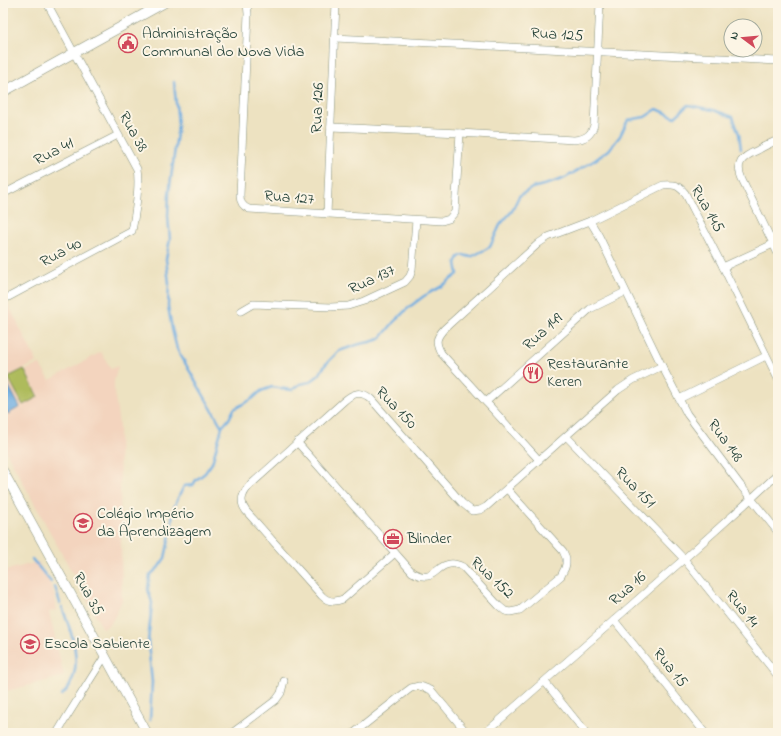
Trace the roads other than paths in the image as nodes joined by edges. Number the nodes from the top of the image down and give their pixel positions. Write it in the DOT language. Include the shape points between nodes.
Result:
graph roads {
  1 [pos="47,3"];
  2 [pos="164,3"];
  3 [pos="247,3"];
  4 [pos="336,3"];
  5 [pos="600,3"];
  6 [pos="147,7"];
  7 [pos="335,38"];
  8 [pos="598,52"];
  9 [pos="74,53"];
  10 [pos="778,61"];
  11 [pos="3,92"];
  12 [pos="331,127"];
  13 [pos="460,133"];
  14 [pos="118,135"];
  15 [pos="778,140"];
  16 [pos="3,194"];
  17 [pos="327,214"];
  18 [pos="416,220"];
  19 [pos="590,221"];
  20 [pos="132,231"];
  21 [pos="776,242"];
  22 [pos="778,254"];
  23 [pos="723,267"];
  24 [pos="625,292"];
  25 [pos="3,300"];
  26 [pos="241,311"];
  27 [pos="766,356"];
  28 [pos="662,366"];
  29 [pos="778,379"];
  30 [pos="679,399"];
  31 [pos="486,402"];
  32 [pos="567,437"];
  33 [pos="297,442"];
  34 [pos="539,460"];
  35 [pos="3,471"];
  36 [pos="778,474"];
  37 [pos="507,489"];
  38 [pos="752,500"];
  39 [pos="778,532"];
  40 [pos="395,553"];
  41 [pos="684,559"];
  42 [pos="614,620"];
  43 [pos="105,656"];
  44 [pos="778,676"];
  45 [pos="284,681"];
  46 [pos="545,682"];
  47 [pos="57,733"];
  48 [pos="147,733"];
  49 [pos="232,733"];
  50 [pos="354,733"];
  51 [pos="467,733"];
  52 [pos="485,733"];
  53 [pos="586,733"];
  54 [pos="705,733"];
  1 -- 9 [label="street, Rua 38"];
  2 -- 6 [label="street"];
  3 -- 17 [label="street, Rua 127" via="240,201 249,209"];
  4 -- 7 [label="street, Rua 126"];
  5 -- 8 [label="street"];
  6 -- 9 [label="street"];
  7 -- 8 [label="street, Rua 125"];
  7 -- 12 [label="street, Rua 126"];
  8 -- 10 [label="street, Rua 125"];
  8 -- 13 [label="street" via="594,125 588,136 574,140"];
  9 -- 11 [label="street"];
  9 -- 14 [label="street, Rua 38"];
  12 -- 13 [label="street"];
  12 -- 17 [label="street, Rua 126"];
  13 -- 18 [label="street, Rua 127" via="455,212 449,219 442,221"];
  14 -- 16 [label="street, Rua 41"];
  14 -- 20 [label="street, Rua 38" via="138,175"];
  15 -- 21 [label="street" via="748,154 739,167 742,181"];
  17 -- 18 [label="street, Rua 127"];
  18 -- 26 [label="street, Rua 137" via="412,270 405,282 348,306 253,304"];
  19 -- 23 [label="street, Rua 145" via="663,185 672,184 685,193"];
  19 -- 24 [label="street, Rua 148"];
  19 -- 31 [label="street" via="539,243 439,334 436,343 441,353"];
  20 -- 25 [label="street, Rua 40"];
  21 -- 22 [label="street"];
  21 -- 23 [label="street"];
  23 -- 27 [label="street, Rua 145"];
  24 -- 28 [label="street, Rua 148"];
  24 -- 31 [label="street, Rua 149" via="590,309"];
  27 -- 29 [label="street, Rua 145"];
  27 -- 30 [label="street"];
  28 -- 30 [label="street, Rua 148"];
  28 -- 32 [label="street, Rua 150" via="618,390"];
  30 -- 38 [label="street, Rua 148" via="687,414"];
  31 -- 34 [label="street"];
  32 -- 34 [label="street, Rua 150"];
  32 -- 41 [label="street, Rua 151"];
  33 -- 37 [label="street, Rua 150" via="349,397 360,393 371,399 462,503 472,511 486,507"];
  33 -- 40 [label="street, Rua 152"];
  33 -- 40 [label="street, Rua 150" via="246,490 243,494 243,507 329,601 343,598"];
  34 -- 37 [label="street, Rua 150"];
  35 -- 43 [label="street, Rua 35"];
  36 -- 38 [label="street, Rua 16"];
  37 -- 40 [label="street, Rua 152" via="563,551 566,558 561,576 520,610 510,612 499,606 463,567 451,563 433,574 419,576"];
  38 -- 39 [label="street, Rua 148"];
  38 -- 41 [label="street, Rua 16"];
  41 -- 42 [label="street, Rua 16"];
  41 -- 44 [label="street, Rua 14"];
  42 -- 46 [label="street, Rua 16"];
  42 -- 54 [label="street, Rua 15"];
  43 -- 47 [label="street"];
  43 -- 48 [label="street, Rua 35"];
  45 -- 49 [label="street" via="276,700"];
  46 -- 52 [label="street, Rua 16"];
  46 -- 53 [label="street"];
  50 -- 51 [label="street" via="411,688 419,686 435,693"];
}
